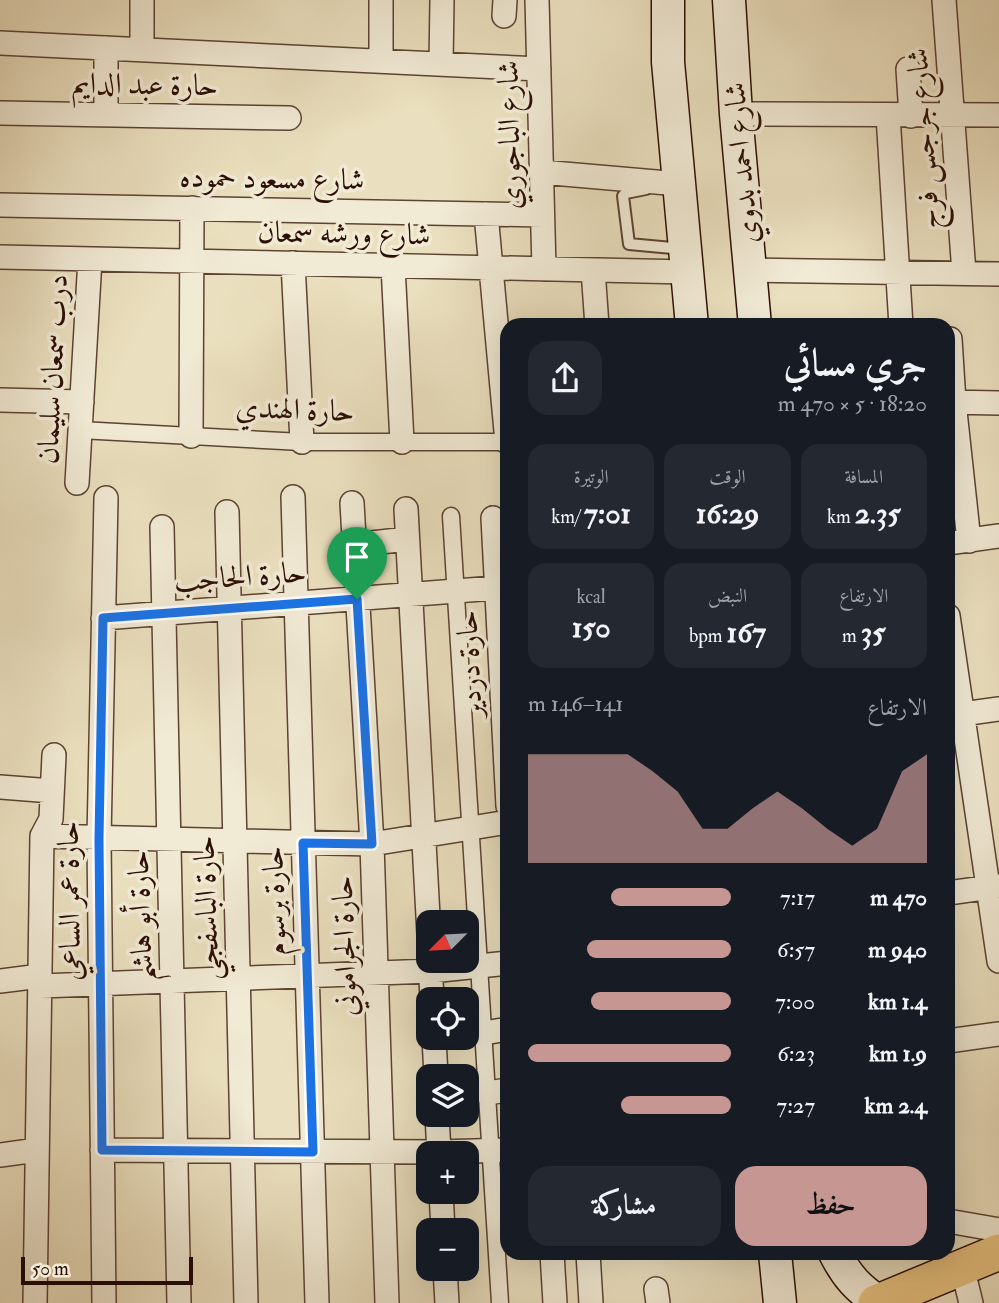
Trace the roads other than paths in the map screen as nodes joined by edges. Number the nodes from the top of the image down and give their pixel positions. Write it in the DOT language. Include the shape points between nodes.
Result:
graph roads {
  1 [pos="142,0"];
  2 [pos="382,0"];
  3 [pos="442,0"];
  4 [pos="537,0"];
  5 [pos="668,0"];
  6 [pos="729,0"];
  7 [pos="944,0"];
  8 [pos="0,43"];
  9 [pos="106,48"];
  10 [pos="142,50"];
  11 [pos="381,61"];
  12 [pos="441,64"];
  13 [pos="539,69"];
  14 [pos="908,69"];
  15 [pos="0,113"];
  16 [pos="736,114"];
  17 [pos="106,115"];
  18 [pos="888,115"];
  19 [pos="952,115"];
  20 [pos="911,116"];
  21 [pos="999,116"];
  22 [pos="289,118"];
  23 [pos="541,172"];
  24 [pos="679,184"];
  25 [pos="0,205"];
  26 [pos="192,208"];
  27 [pos="486,214"];
  28 [pos="542,215"];
  29 [pos="0,257"];
  30 [pos="90,259"];
  31 [pos="192,261"];
  32 [pos="686,261"];
  33 [pos="292,264"];
  34 [pos="393,266"];
  35 [pos="491,268"];
  36 [pos="544,269"];
  37 [pos="593,270"];
  38 [pos="751,270"];
  39 [pos="897,272"];
  40 [pos="964,273"];
  41 [pos="999,274"];
  42 [pos="596,318"];
  43 [pos="691,318"];
  44 [pos="754,318"];
  45 [pos="900,318"];
  46 [pos="500,366"];
  47 [pos="0,400"];
  48 [pos="82,402"];
  49 [pos="955,402"];
  50 [pos="999,402"];
  51 [pos="80,430"];
  52 [pos="191,436"];
  53 [pos="302,442"];
  54 [pos="402,442"];
  55 [pos="500,442"];
  56 [pos="955,472"];
  57 [pos="77,483"];
  58 [pos="293,497"];
  59 [pos="106,498"];
  60 [pos="352,503"];
  61 [pos="406,509"];
  62 [pos="227,512"];
  63 [pos="451,516"];
  64 [pos="493,518"];
  65 [pos="162,527"];
  66 [pos="999,536"];
  67 [pos="407,539"];
  68 [pos="959,542"];
  69 [pos="354,545"];
  70 [pos="500,548"];
  71 [pos="500,587"];
  72 [pos="456,591"];
  73 [pos="410,594"];
  74 [pos="357,599"];
  75 [pos="296,603"];
  76 [pos="229,609"];
  77 [pos="164,614"];
  78 [pos="103,618"];
  79 [pos="999,709"];
  80 [pos="956,715"];
  81 [pos="54,755"];
  82 [pos="0,788"];
  83 [pos="52,791"];
  84 [pos="500,824"];
  85 [pos="471,829"];
  86 [pos="42,836"];
  87 [pos="423,837"];
  88 [pos="99,839"];
  89 [pos="169,840"];
  90 [pos="235,842"];
  91 [pos="303,843"];
  92 [pos="372,844"];
  93 [pos="994,887"];
  94 [pos="955,892"];
  95 [pos="427,910"];
  96 [pos="476,910"];
  97 [pos="999,961"];
  98 [pos="500,964"];
  99 [pos="480,966"];
  100 [pos="416,968"];
  101 [pos="378,973"];
  102 [pos="480,973"];
  103 [pos="309,976"];
  104 [pos="240,978"];
  105 [pos="0,981"];
  106 [pos="41,981"];
  107 [pos="173,981"];
  108 [pos="101,984"];
  109 [pos="500,1030"];
  110 [pos="484,1033"];
  111 [pos="999,1034"];
  112 [pos="955,1040"];
  113 [pos="497,1092"];
  114 [pos="37,1150"];
  115 [pos="102,1150"];
  116 [pos="499,1150"];
  117 [pos="176,1151"];
  118 [pos="243,1151"];
  119 [pos="479,1151"];
  120 [pos="313,1152"];
  121 [pos="382,1152"];
  122 [pos="416,1153"];
  123 [pos="0,1156"];
  124 [pos="955,1223"];
  125 [pos="999,1230"];
  126 [pos="999,1252"];
  127 [pos="552,1260"];
  128 [pos="588,1260"];
  129 [pos="776,1260"];
  130 [pos="838,1260"];
  131 [pos="962,1266"];
  132 [pos="446,1281"];
  133 [pos="878,1302"];
  134 [pos="35,1303"];
  135 [pos="104,1303"];
  136 [pos="179,1303"];
  137 [pos="246,1303"];
  138 [pos="317,1303"];
  139 [pos="387,1303"];
  140 [pos="447,1303"];
  141 [pos="500,1303"];
  142 [pos="555,1303"];
  143 [pos="591,1303"];
  144 [pos="780,1303"];
  145 [pos="971,1303"];
  1 -- 10 [label="street"];
  2 -- 11 [label="street"];
  3 -- 12 [label="street"];
  4 -- 13 [label="street, شارع الباجوري"];
  5 -- 24 [label="main road" via="668,62"];
  6 -- 16 [label="main road, شارع احمد بدوي"];
  7 -- 19 [label="street, شارع جرجس فرج"];
  8 -- 9 [label="street"];
  9 -- 10 [label="street"];
  9 -- 17 [label="street"];
  10 -- 11 [label="street"];
  11 -- 12 [label="street"];
  12 -- 13 [label="street"];
  13 -- 23 [label="street, شارع الباجوري"];
  14 -- 20 [label="street"];
  15 -- 17 [label="street, حارة عبد الدايم"];
  16 -- 18 [label="street"];
  16 -- 38 [label="main road, شارع احمد بدوي"];
  17 -- 22 [label="street, حارة عبد الدايم"];
  18 -- 20 [label="street"];
  18 -- 39 [label="street"];
  19 -- 20 [label="street"];
  19 -- 21 [label="street"];
  19 -- 40 [label="street, شارع جرجس فرج"];
  23 -- 24 [label="street"];
  23 -- 28 [label="street, شارع الباجوري"];
  24 -- 32 [label="main road"];
  24 -- 32 [label="lane" via="629,192 622,199 629,244"];
  25 -- 26 [label="street, شارع مسعود حموده"];
  26 -- 27 [label="street, شارع مسعود حموده"];
  26 -- 31 [label="street"];
  27 -- 28 [label="street, شارع مسعود حموده"];
  27 -- 35 [label="street"];
  28 -- 36 [label="street, شارع الباجوري"];
  29 -- 30 [label="street, شارع ورشه سمعان"];
  30 -- 31 [label="street, شارع ورشه سمعان"];
  30 -- 48 [label="street, درب سمعان سليمان"];
  31 -- 33 [label="street, شارع ورشه سمعان"];
  31 -- 52 [label="street"];
  32 -- 37 [label="street, شارع ورشه سمعان"];
  32 -- 43 [label="main road"];
  33 -- 34 [label="street, شارع ورشه سمعان"];
  33 -- 53 [label="street"];
  34 -- 35 [label="street, شارع ورشه سمعان"];
  34 -- 54 [label="street"];
  35 -- 36 [label="street, شارع ورشه سمعان"];
  35 -- 46 [label="street"];
  36 -- 37 [label="street, شارع ورشه سمعان"];
  37 -- 42 [label="street"];
  38 -- 39 [label="street"];
  38 -- 44 [label="main road, شارع احمد بدوي"];
  39 -- 40 [label="street"];
  39 -- 45 [label="street"];
  40 -- 41 [label="street"];
  47 -- 48 [label="street"];
  48 -- 51 [label="street, درب سمعان سليمان"];
  49 -- 50 [label="street"];
  51 -- 52 [label="street, حارة الهندي"];
  51 -- 57 [label="street, درب سمعان سليمان"];
  52 -- 53 [label="street, حارة الهندي"];
  53 -- 54 [label="street, حارة الهندي"];
  54 -- 55 [label="street, حارة الهندي"];
  56 -- 68 [label="street"];
  58 -- 75 [label="street, حارة برسوم"];
  59 -- 78 [label="street, حارة عمر الساعي"];
  60 -- 69 [label="street, حارة الجراموني"];
  61 -- 67 [label="street"];
  62 -- 76 [label="street, حارة الباسفجي"];
  63 -- 72 [label="street"];
  64 -- 70 [label="street, حارة دردير"];
  65 -- 77 [label="street, حارة أبو هاشم"];
  66 -- 68 [label="street"];
  67 -- 69 [label="street"];
  67 -- 73 [label="street"];
  69 -- 74 [label="street, حارة الجراموني"];
  71 -- 72 [label="street, حارة الحاجب"];
  72 -- 73 [label="street, حارة الحاجب"];
  72 -- 85 [label="street"];
  73 -- 74 [label="street, حارة الحاجب"];
  73 -- 87 [label="street"];
  74 -- 75 [label="street, حارة الحاجب"];
  74 -- 92 [label="street, حارة الجراموني"];
  75 -- 76 [label="street, حارة الحاجب"];
  75 -- 91 [label="street, حارة برسوم"];
  76 -- 77 [label="street, حارة الحاجب"];
  76 -- 90 [label="street, حارة الباسفجي"];
  77 -- 78 [label="street, حارة الحاجب"];
  77 -- 89 [label="street, حارة أبو هاشم"];
  78 -- 88 [label="street, حارة عمر الساعي"];
  79 -- 80 [label="street"];
  80 -- 93 [label="street"];
  81 -- 83 [label="street"];
  82 -- 83 [label="street"];
  83 -- 86 [label="street" via="51,818"];
  84 -- 85 [label="street"];
  85 -- 87 [label="street"];
  85 -- 96 [label="street"];
  86 -- 88 [label="street"];
  86 -- 106 [label="street"];
  87 -- 92 [label="street"];
  87 -- 95 [label="street"];
  88 -- 89 [label="street"];
  88 -- 108 [label="street, حارة عمر الساعي"];
  89 -- 90 [label="street"];
  89 -- 107 [label="street, حارة أبو هاشم"];
  90 -- 91 [label="street"];
  90 -- 104 [label="street, حارة الباسفجي"];
  91 -- 92 [label="street"];
  91 -- 103 [label="street, حارة برسوم"];
  92 -- 101 [label="street, حارة الجراموني"];
  93 -- 94 [label="street"];
  93 -- 97 [label="street"];
  98 -- 99 [label="street"];
  100 -- 101 [label="street"];
  101 -- 103 [label="street"];
  101 -- 121 [label="street, حارة الجراموني"];
  102 -- 110 [label="street"];
  103 -- 104 [label="street"];
  103 -- 120 [label="street, حارة برسوم"];
  104 -- 107 [label="street"];
  104 -- 118 [label="street, حارة الباسفجي"];
  105 -- 106 [label="street"];
  106 -- 108 [label="street"];
  106 -- 114 [label="street"];
  107 -- 108 [label="street"];
  107 -- 117 [label="street, حارة أبو هاشم"];
  108 -- 115 [label="street, حارة عمر الساعي"];
  109 -- 110 [label="street"];
  110 -- 113 [label="street"];
  111 -- 112 [label="street"];
  113 -- 116 [label="street"];
  114 -- 123 [label="street"];
  114 -- 134 [label="street"];
  115 -- 117 [label="street"];
  115 -- 135 [label="street, حارة عمر الساعي"];
  116 -- 119 [label="street"];
  116 -- 141 [label="street"];
  117 -- 118 [label="street"];
  117 -- 136 [label="street, حارة أبو هاشم"];
  118 -- 120 [label="street"];
  118 -- 137 [label="street, حارة الباسفجي"];
  120 -- 121 [label="street"];
  120 -- 138 [label="street, حارة برسوم"];
  121 -- 122 [label="street"];
  121 -- 139 [label="street, حارة الجراموني"];
  124 -- 125 [label="street"];
  126 -- 131 [label="main road"];
  127 -- 142 [label="street"];
  128 -- 143 [label="street"];
  129 -- 144 [label="main road"];
  130 -- 133 [label="main road" via="846,1275"];
  131 -- 133 [label="main road"];
  131 -- 145 [label="street"];
  132 -- 140 [label="street"];
}
